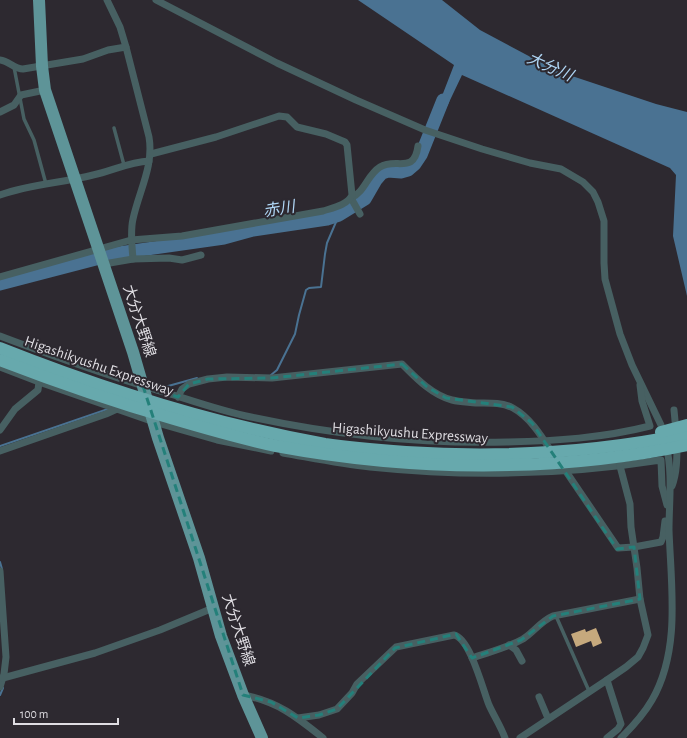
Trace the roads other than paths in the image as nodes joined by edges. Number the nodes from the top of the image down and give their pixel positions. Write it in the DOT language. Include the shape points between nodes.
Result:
graph roads {
  1 [pos="39,0"];
  2 [pos="107,0"];
  3 [pos="156,0"];
  4 [pos="126,47"];
  5 [pos="0,60"];
  6 [pos="14,66"];
  7 [pos="42,66"];
  8 [pos="45,90"];
  9 [pos="20,96"];
  10 [pos="0,112"];
  11 [pos="114,128"];
  12 [pos="418,146"];
  13 [pos="150,158"];
  14 [pos="124,165"];
  15 [pos="76,179"];
  16 [pos="46,184"];
  17 [pos="0,195"];
  18 [pos="351,198"];
  19 [pos="360,214"];
  20 [pos="131,240"];
  21 [pos="99,250"];
  22 [pos="201,255"];
  23 [pos="133,259"];
  24 [pos="104,264"];
  25 [pos="0,277"];
  26 [pos="0,336"];
  27 [pos="0,348"];
  28 [pos="0,360"];
  29 [pos="0,367"];
  30 [pos="639,379"];
  31 [pos="39,382"];
  32 [pos="143,386"];
  33 [pos="178,397"];
  34 [pos="117,409"];
  35 [pos="674,410"];
  36 [pos="154,422"];
  37 [pos="687,425"];
  38 [pos="0,430"];
  39 [pos="687,434"];
  40 [pos="544,440"];
  41 [pos="687,445"];
  42 [pos="612,447"];
  43 [pos="0,451"];
  44 [pos="687,451"];
  45 [pos="562,466"];
  46 [pos="620,466"];
  47 [pos="670,491"];
  48 [pos="668,505"];
  49 [pos="634,547"];
  50 [pos="0,571"];
  51 [pos="640,599"];
  52 [pos="213,608"];
  53 [pos="556,615"];
  54 [pos="509,645"];
  55 [pos="472,658"];
  56 [pos="522,661"];
  57 [pos="3,678"];
  58 [pos="607,680"];
  59 [pos="0,688"];
  60 [pos="589,691"];
  61 [pos="243,695"];
  62 [pos="539,697"];
  63 [pos="547,716"];
  64 [pos="298,718"];
  65 [pos="262,738"];
  66 [pos="323,738"];
  67 [pos="505,738"];
  68 [pos="520,738"];
  69 [pos="607,738"];
  70 [pos="621,738"];
  1 -- 7 [label="main road, 大分大野線"];
  2 -- 4 [label="street"];
  3 -- 30 [label="street" via="277,63 370,106 452,140 562,170 583,182 592,192 602,211 605,278 620,334"];
  4 -- 7 [label="street" via="83,59"];
  4 -- 13 [label="street" via="149,137"];
  5 -- 6 [label="street"];
  6 -- 7 [label="street" via="20,69"];
  6 -- 9 [label="lane"];
  7 -- 8 [label="main road, 大分大野線"];
  8 -- 9 [label="street"];
  8 -- 15 [label="main road, 大分大野線"];
  9 -- 10 [label="street" via="14,105"];
  9 -- 16 [label="lane" via="24,119 37,149"];
  11 -- 14 [label="lane"];
  12 -- 18 [label="street" via="416,157 410,162 381,166 373,172 359,193"];
  13 -- 14 [label="street"];
  13 -- 18 [label="street" via="222,136 269,118 284,116 297,127 345,142"];
  13 -- 20 [label="street" via="133,218"];
  14 -- 15 [label="street"];
  15 -- 16 [label="street"];
  15 -- 21 [label="main road, 大分大野線"];
  16 -- 17 [label="street" via="18,188"];
  18 -- 19 [label="street"];
  18 -- 20 [label="street" via="323,210 182,236"];
  20 -- 21 [label="street"];
  20 -- 23 [label="street"];
  21 -- 24 [label="main road, 大分大野線"];
  21 -- 25 [label="street"];
  22 -- 23 [label="street" via="182,260"];
  23 -- 24 [label="street"];
  24 -- 32 [label="main road, 大分大野線"];
  26 -- 32 [label="street"];
  27 -- 42 [label="highway, Higashikyushu Expressway, bridge" via="97,384 184,412 327,444 433,454 478,455 558,453"];
  28 -- 45 [label="highway, Higashikyushu Expressway, bridge" via="136,408 276,446 386,461"];
  29 -- 31 [label="street"];
  30 -- 40 [label="street" via="642,401 650,426 581,438"];
  30 -- 47 [label="street" via="661,425 669,461"];
  31 -- 34 [label="street"];
  31 -- 38 [label="street" via="38,390 15,409"];
  32 -- 33 [label="street"];
  32 -- 36 [label="main road, 大分大野線"];
  33 -- 40 [label="street" via="251,417 367,436 454,442"];
  33 -- 40 [label="street" via="187,385 208,379 272,378 402,364 427,387 446,398 458,402 512,407 529,420"];
  34 -- 36 [label="street"];
  34 -- 43 [label="street"];
  35 -- 47 [label="street" via="677,451 674,480"];
  36 -- 45 [label="street" via="245,446 368,467 446,472 500,472"];
  36 -- 52 [label="main road, 大分大野線" via="200,558"];
  37 -- 42 [label="highway, bridge"];
  39 -- 42 [label="highway, Higashikyushu Expressway, bridge"];
  40 -- 45 [label="street"];
  41 -- 45 [label="highway, Higashikyushu Expressway, bridge"];
  44 -- 45 [label="highway, bridge"];
  45 -- 46 [label="street"];
  45 -- 49 [label="street" via="616,547"];
  46 -- 48 [label="street" via="660,460 662,486"];
  46 -- 49 [label="street" via="630,504"];
  47 -- 48 [label="street"];
  48 -- 49 [label="street" via="662,541"];
  48 -- 70 [label="street" via="672,600 668,655 652,700"];
  49 -- 51 [label="street"];
  50 -- 57 [label="street" via="6,651"];
  51 -- 53 [label="street"];
  51 -- 58 [label="street" via="648,631 647,641 634,661"];
  52 -- 57 [label="street" via="94,654"];
  52 -- 61 [label="main road, 大分大野線"];
  53 -- 54 [label="street" via="543,621 524,638"];
  53 -- 60 [label="lane"];
  54 -- 55 [label="street"];
  54 -- 56 [label="street" via="516,650"];
  55 -- 64 [label="street" via="458,636 454,635 396,647 357,685 337,709"];
  55 -- 67 [label="street"];
  57 -- 59 [label="street"];
  58 -- 60 [label="street"];
  58 -- 69 [label="street" via="621,724"];
  60 -- 68 [label="street"];
  61 -- 64 [label="street" via="266,700"];
  61 -- 65 [label="main road, 大分大野線"];
  62 -- 63 [label="street"];
  64 -- 66 [label="street"];
}
